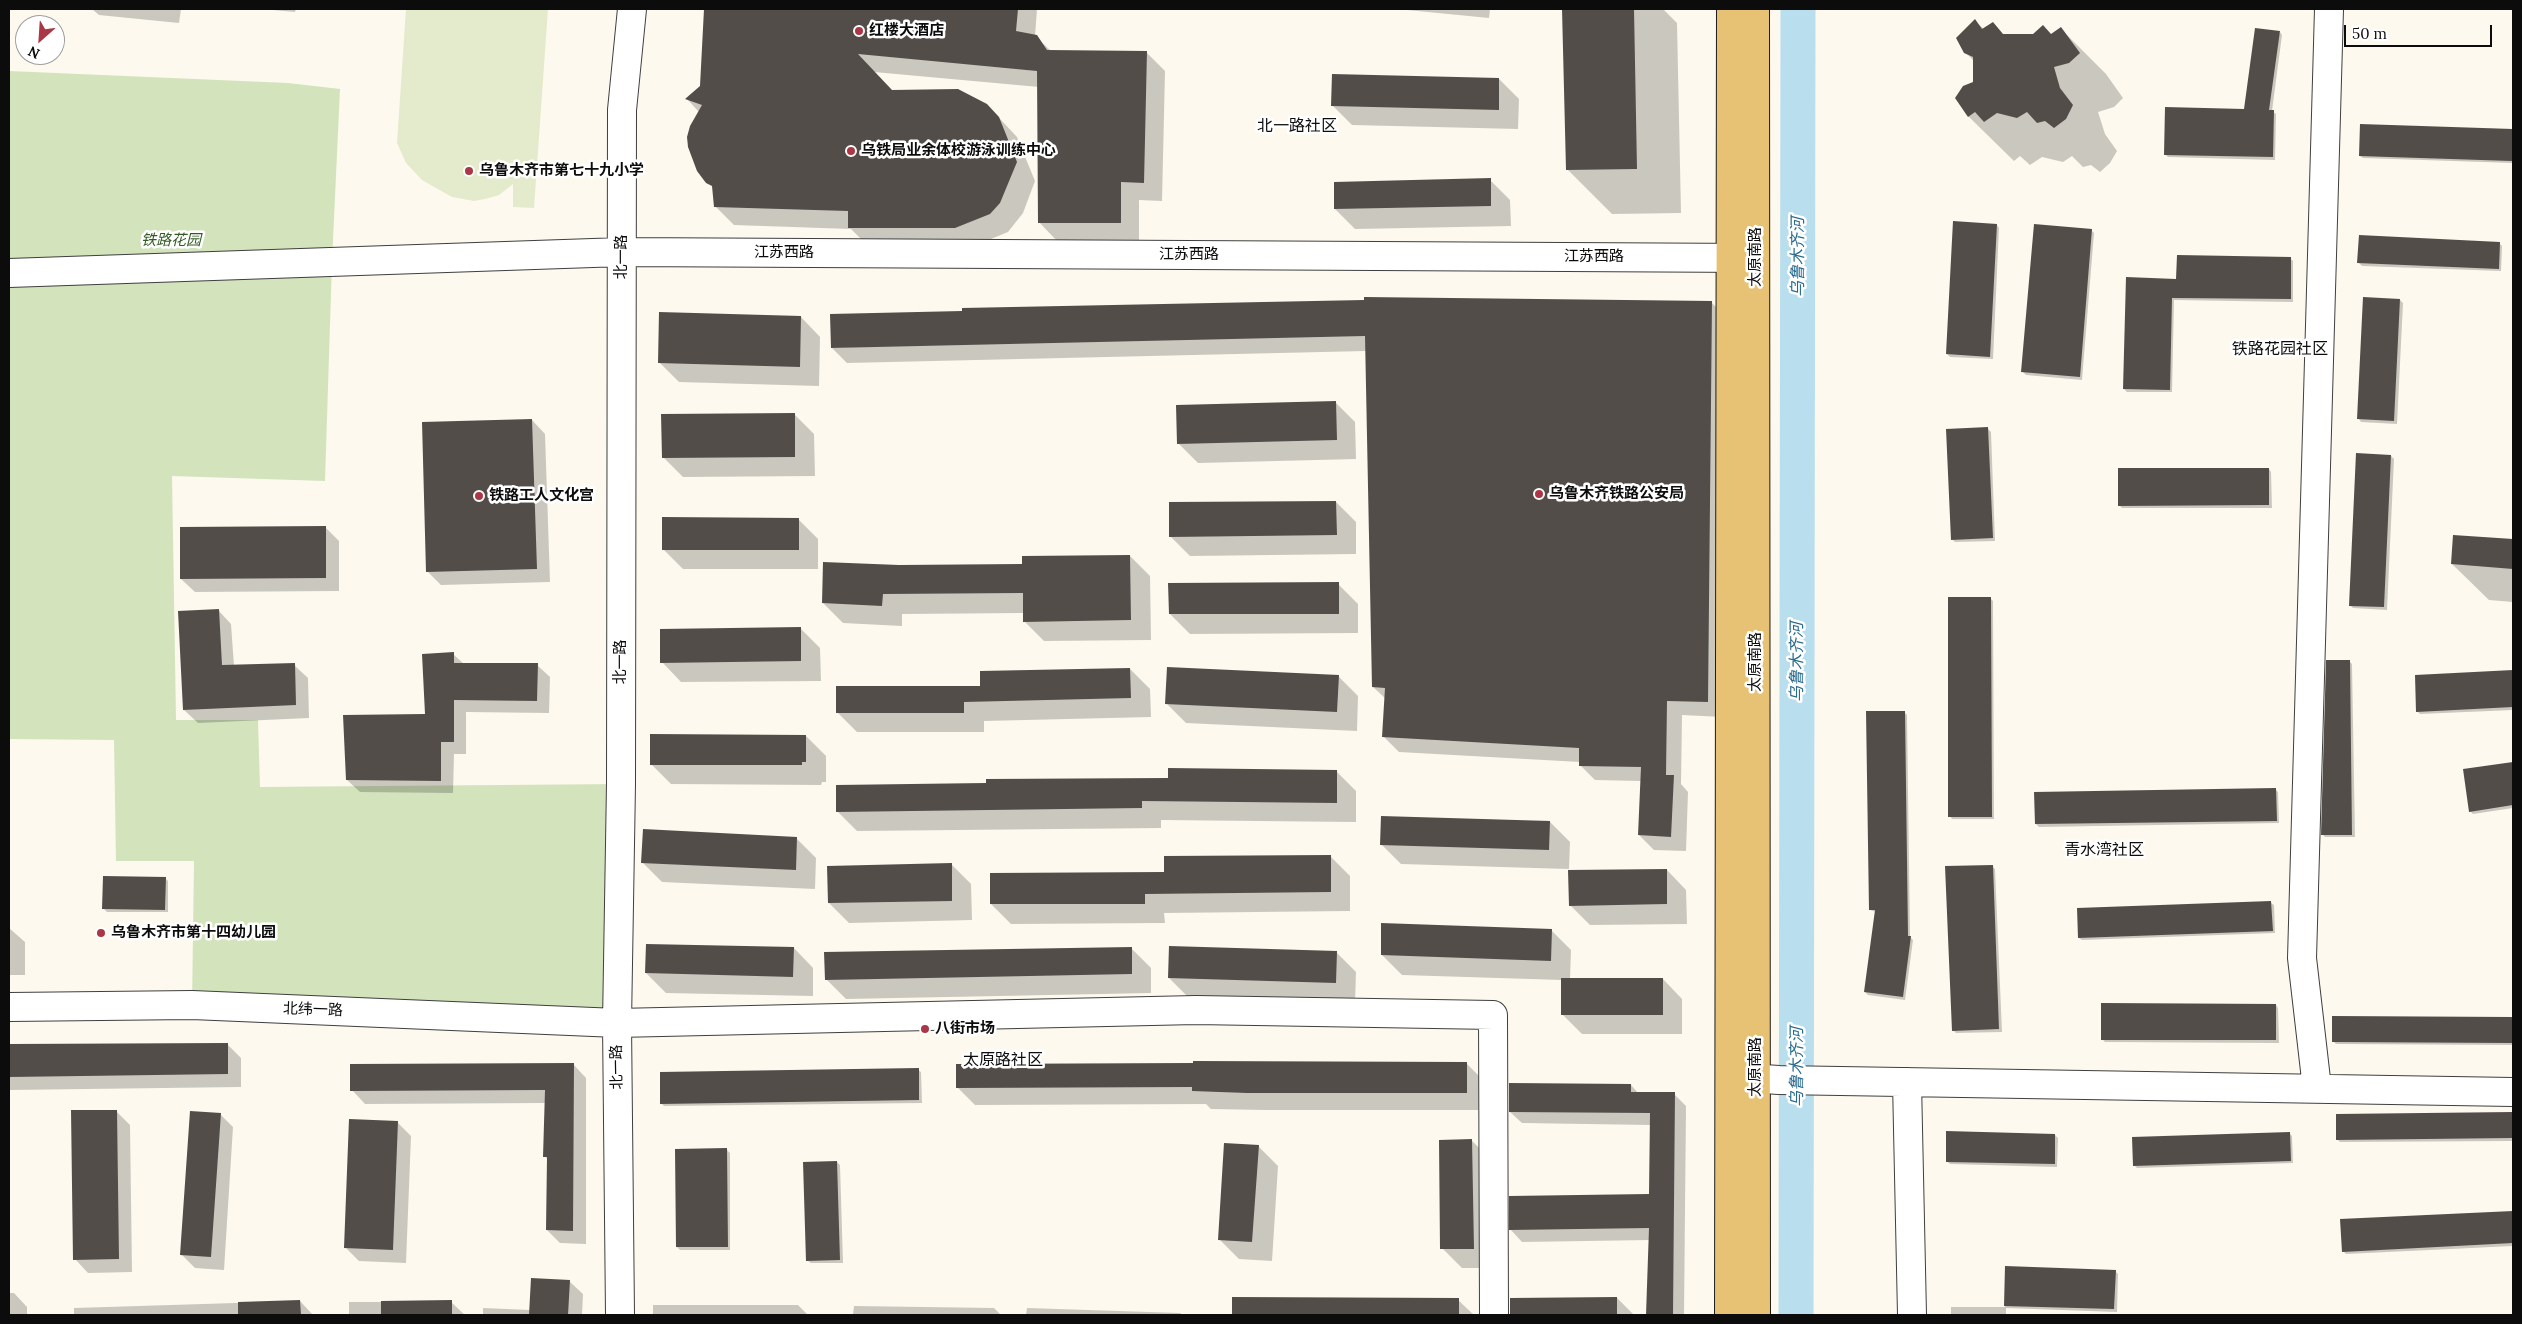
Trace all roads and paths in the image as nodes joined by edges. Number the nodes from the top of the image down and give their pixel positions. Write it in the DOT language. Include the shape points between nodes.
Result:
graph roads {
  1 [pos="632,9"];
  2 [pos="1731,9"];
  3 [pos="1755,9"];
  4 [pos="2329,9"];
  5 [pos="622,252"];
  6 [pos="1743,258"];
  7 [pos="9,273"];
  8 [pos="9,1008"];
  9 [pos="617,1023"];
  10 [pos="1729,1077"];
  11 [pos="1767,1080"];
  12 [pos="1907,1082"];
  13 [pos="2317,1088"];
  14 [pos="2513,1092"];
  15 [pos="620,1315"];
  16 [pos="1494,1315"];
  17 [pos="1729,1315"];
  18 [pos="1756,1315"];
  19 [pos="1912,1315"];
  1 -- 5 [label="street, 北一路" via="622,110"];
  2 -- 6 [label="main road"];
  3 -- 6 [label="main road, 太原南路"];
  4 -- 13 [label="street" via="2302,958"];
  5 -- 6 [label="street, 江苏西路"];
  5 -- 7 [label="street, 江苏西路"];
  5 -- 9 [label="street, 北一路"];
  6 -- 10 [label="main road"];
  6 -- 11 [label="main road, 太原南路"];
  8 -- 9 [label="street, 北纬一路" via="192,1005"];
  9 -- 15 [label="street, 北一路"];
  9 -- 16 [label="street, 北纬一路" via="1196,1010 1493,1016"];
  10 -- 11 [label="street"];
  10 -- 17 [label="main road"];
  11 -- 12 [label="street"];
  11 -- 18 [label="main road, 太原南路"];
  12 -- 13 [label="street"];
  12 -- 19 [label="street"];
  13 -- 14 [label="street"];
}
